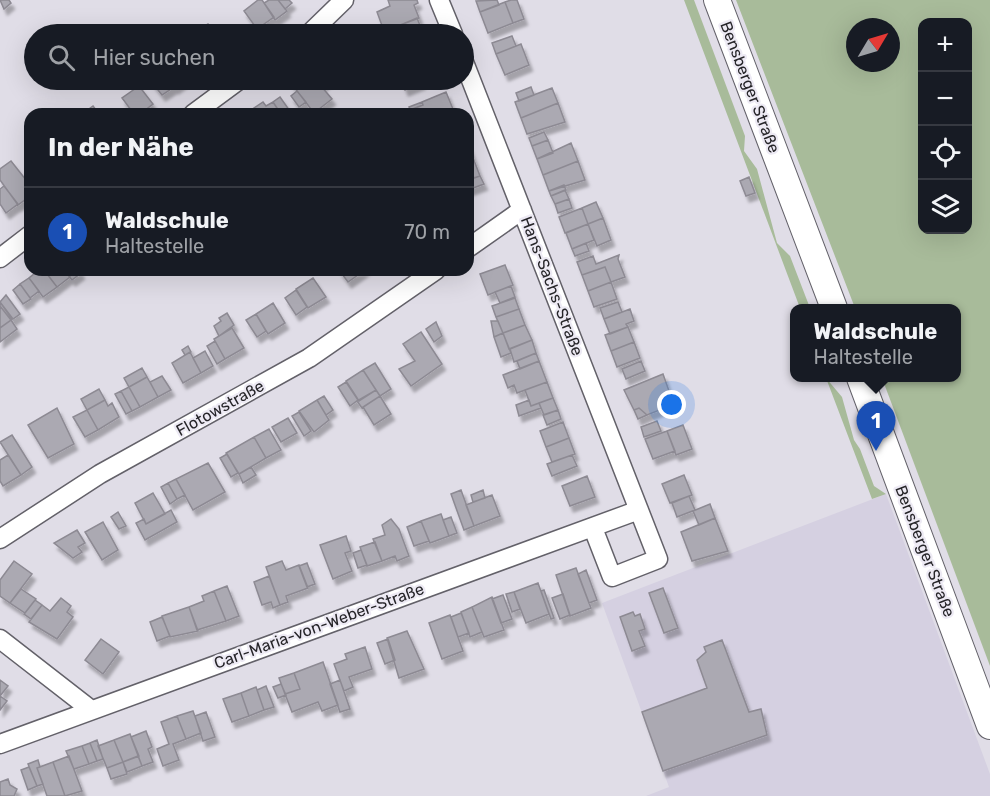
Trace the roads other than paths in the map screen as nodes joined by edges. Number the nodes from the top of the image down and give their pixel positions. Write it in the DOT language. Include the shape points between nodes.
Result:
graph roads {
  1 [pos="344,0"];
  2 [pos="439,0"];
  3 [pos="717,0"];
  4 [pos="319,24"];
  5 [pos="449,24"];
  6 [pos="474,88"];
  7 [pos="225,90"];
  8 [pos="201,108"];
  9 [pos="522,210"];
  10 [pos="24,240"];
  11 [pos="474,244"];
  12 [pos="0,258"];
  13 [pos="427,276"];
  14 [pos="832,304"];
  15 [pos="861,382"];
  16 [pos="639,510"];
  17 [pos="593,528"];
  18 [pos="0,539"];
  19 [pos="0,639"];
  20 [pos="90,709"];
  21 [pos="990,726"];
  22 [pos="0,744"];
  1 -- 4 [label="street"];
  2 -- 5 [label="street"];
  3 -- 14 [label="main road, Bensberger Straße"];
  6 -- 9 [label="street, Hans-Sachs-Straße"];
  7 -- 8 [label="street"];
  9 -- 11 [label="street"];
  9 -- 16 [label="street, Hans-Sachs-Straße"];
  10 -- 12 [label="street"];
  13 -- 18 [label="street, Flotowstraße" via="309,358 100,474"];
  15 -- 21 [label="main road, Bensberger Straße"];
  16 -- 17 [label="street, Carl-Maria-von-Weber-Straße"];
  16 -- 17 [label="street, Hans-Sachs-Straße" via="658,559 612,576"];
  17 -- 20 [label="street, Carl-Maria-von-Weber-Straße"];
  19 -- 20 [label="street"];
  20 -- 22 [label="street, Carl-Maria-von-Weber-Straße"];
}
